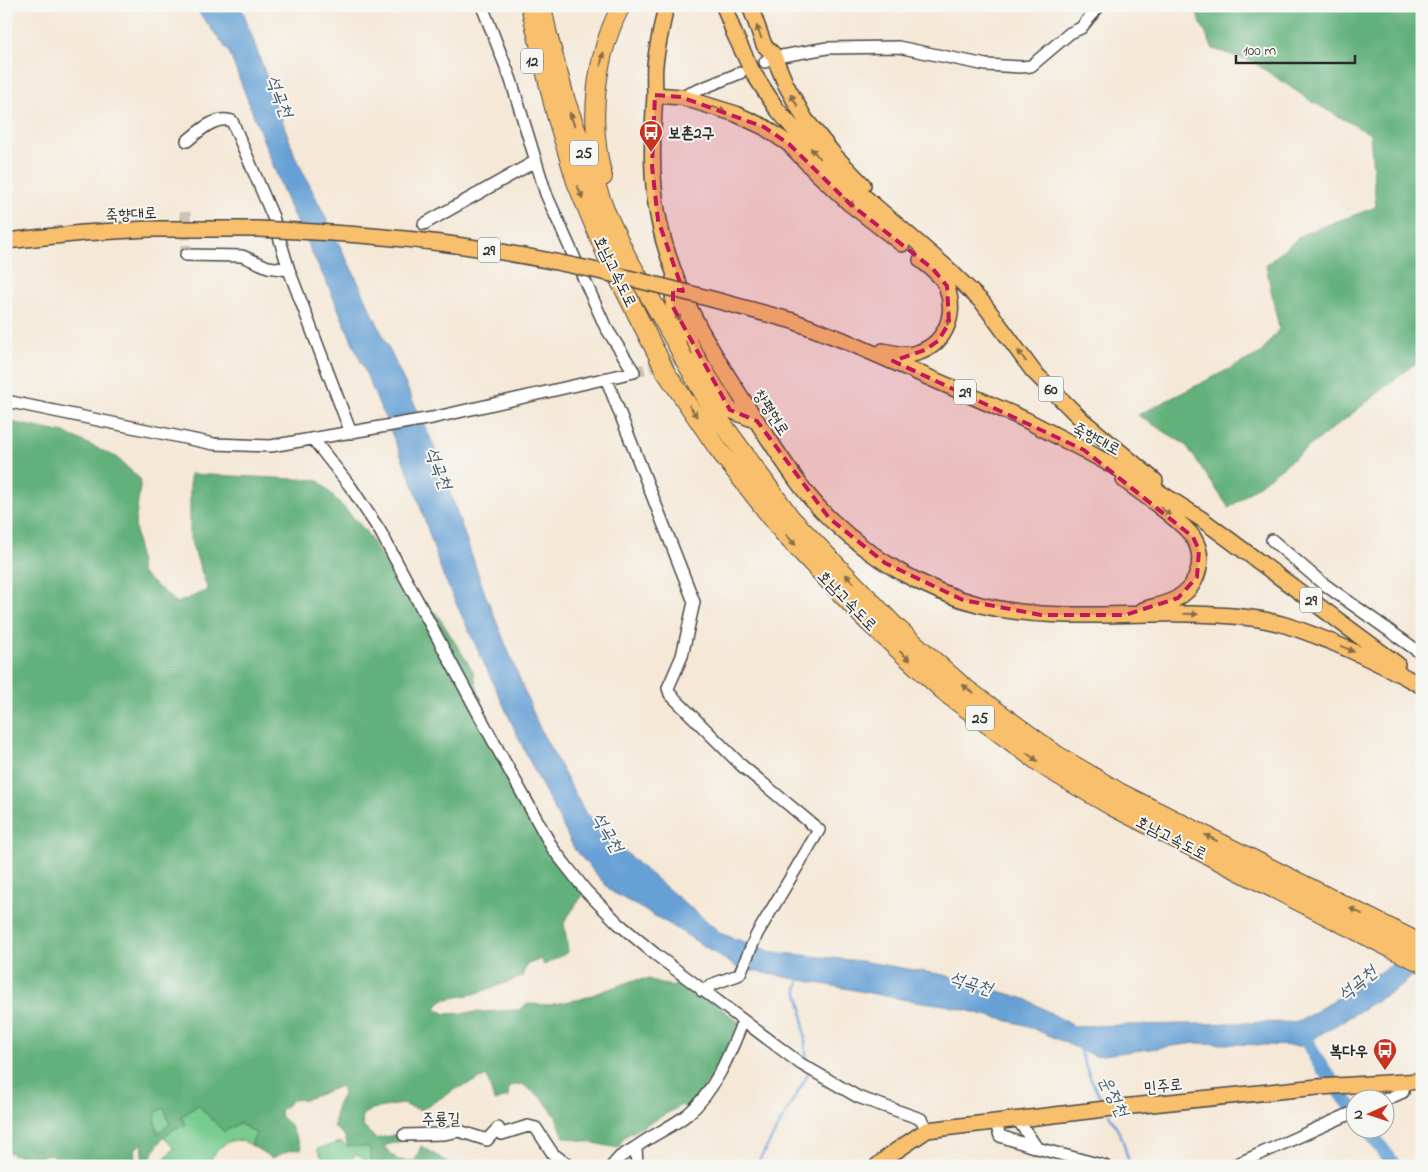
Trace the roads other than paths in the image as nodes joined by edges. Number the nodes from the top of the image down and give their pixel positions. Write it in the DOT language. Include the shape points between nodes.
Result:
graph roads {
  1 [pos="482,6"];
  2 [pos="516,6"];
  3 [pos="530,6"];
  4 [pos="542,6"];
  5 [pos="621,6"];
  6 [pos="666,6"];
  7 [pos="724,6"];
  8 [pos="750,6"];
  9 [pos="1099,6"];
  10 [pos="769,58"];
  11 [pos="740,73"];
  12 [pos="655,95"];
  13 [pos="681,97"];
  14 [pos="555,112"];
  15 [pos="186,141"];
  16 [pos="536,161"];
  17 [pos="424,224"];
  18 [pos="6,241"];
  19 [pos="917,243"];
  20 [pos="186,255"];
  21 [pos="289,270"];
  22 [pos="647,291"];
  23 [pos="843,340"];
  24 [pos="606,378"];
  25 [pos="6,401"];
  26 [pos="351,433"];
  27 [pos="313,439"];
  28 [pos="1084,450"];
  29 [pos="1200,518"];
  30 [pos="1272,540"];
  31 [pos="1125,615"];
  32 [pos="1422,654"];
  33 [pos="1422,682"];
  34 [pos="1422,686"];
  35 [pos="1422,944"];
  36 [pos="1422,963"];
  37 [pos="702,991"];
  38 [pos="742,1021"];
  39 [pos="1422,1081"];
  40 [pos="1404,1082"];
  41 [pos="1396,1095"];
  42 [pos="1346,1115"];
  43 [pos="1018,1120"];
  44 [pos="995,1121"];
  45 [pos="927,1130"];
  46 [pos="404,1135"];
  47 [pos="636,1147"];
  48 [pos="1037,1148"];
  49 [pos="570,1166"];
  50 [pos="612,1166"];
  51 [pos="637,1166"];
  52 [pos="877,1166"];
  53 [pos="1105,1166"];
  54 [pos="1233,1166"];
  1 -- 16 [label="street" via="511,80"];
  2 -- 14 [label="highway, 12" via="534,69"];
  3 -- 14 [label="highway, 호남고속도로 / 25"];
  22 -- 4 [label="highway, 호남고속도로 / 25, one-way" via="605,210 566,101"];
  22 -- 5 [label="highway, one-way" via="610,202 598,158 597,83 606,41"];
  6 -- 12 [label="main road, 창평현로" via="655,64"];
  19 -- 7 [label="main road, 60, one-way" via="818,157 776,108 752,71"];
  10 -- 8 [label="main road, one-way"];
  9 -- 10 [label="street" via="1081,28 1070,33 1030,66 986,65 898,47 827,48"];
  19 -- 10 [label="main road, one-way" via="835,156 805,119"];
  11 -- 13 [label="street"];
  12 -- 13 [label="main road"];
  12 -- 31 [label="main road, 창평현로" via="652,166 658,220 669,259 708,342 798,482 829,518 885,562 920,582 963,600 1041,615"];
  13 -- 23 [label="main road, one-way" via="736,114 789,144 849,203 933,269 947,286 951,307 949,323 938,341 926,350 912,354 892,353"];
  14 -- 36 [label="highway, 호남고속도로 / 25, one-way, bridge" via="576,182 605,252 666,371 718,449 786,535 866,620 948,695 1048,770 1111,806"];
  15 -- 21 [label="street" via="209,124 226,119 232,121 273,217"];
  16 -- 17 [label="street"];
  16 -- 24 [label="street" via="546,194 605,326 634,372"];
  18 -- 23 [label="main road, 죽향대로 / 29, bridge" via="148,229 258,229 384,237 481,249 652,283 793,322"];
  29 -- 19 [label="main road, 60, one-way" via="1082,420 1033,371 983,303"];
  20 -- 21 [label="street" via="242,256 268,267"];
  21 -- 26 [label="street"];
  35 -- 22 [label="highway, 호남고속도로 / 25, one-way" via="1121,793 1057,755 964,687 896,627 791,518 714,412"];
  23 -- 28 [label="main road, 죽향대로 / 29" via="989,403"];
  24 -- 26 [label="street"];
  24 -- 37 [label="street" via="694,602 682,656 668,688 670,694 741,765 819,830 754,941 740,973"];
  25 -- 27 [label="street" via="214,444 271,446"];
  26 -- 27 [label="street"];
  27 -- 37 [label="street" via="380,531 553,849 586,891 619,924"];
  28 -- 29 [label="main road, 죽향대로 / 29"];
  28 -- 31 [label="main road, one-way" via="1183,526 1199,550 1197,578 1189,589 1178,598"];
  29 -- 33 [label="main road, 죽향대로 / 29"];
  30 -- 32 [label="street" via="1321,582"];
  31 -- 34 [label="main road, 창평현로, one-way" via="1190,614 1242,617 1283,624 1339,644"];
  37 -- 38 [label="street"];
  38 -- 45 [label="street" via="812,1071 858,1097 921,1119"];
  38 -- 47 [label="street" via="716,1079 696,1106"];
  39 -- 40 [label="main road, 민주로"];
  40 -- 41 [label="street" via="1403,1092"];
  40 -- 43 [label="main road, 민주로" via="1318,1087"];
  42 -- 54 [label="street"];
  43 -- 44 [label="main road, 민주로"];
  43 -- 48 [label="street"];
  44 -- 45 [label="main road, 민주로"];
  44 -- 48 [label="street" via="1000,1136"];
  45 -- 52 [label="main road, 민주로"];
  46 -- 49 [label="street, 주룡길" via="459,1131 487,1140 498,1128 502,1134 528,1126 536,1128 553,1154"];
  47 -- 50 [label="street"];
  47 -- 51 [label="street"];
  48 -- 53 [label="street"];
}
